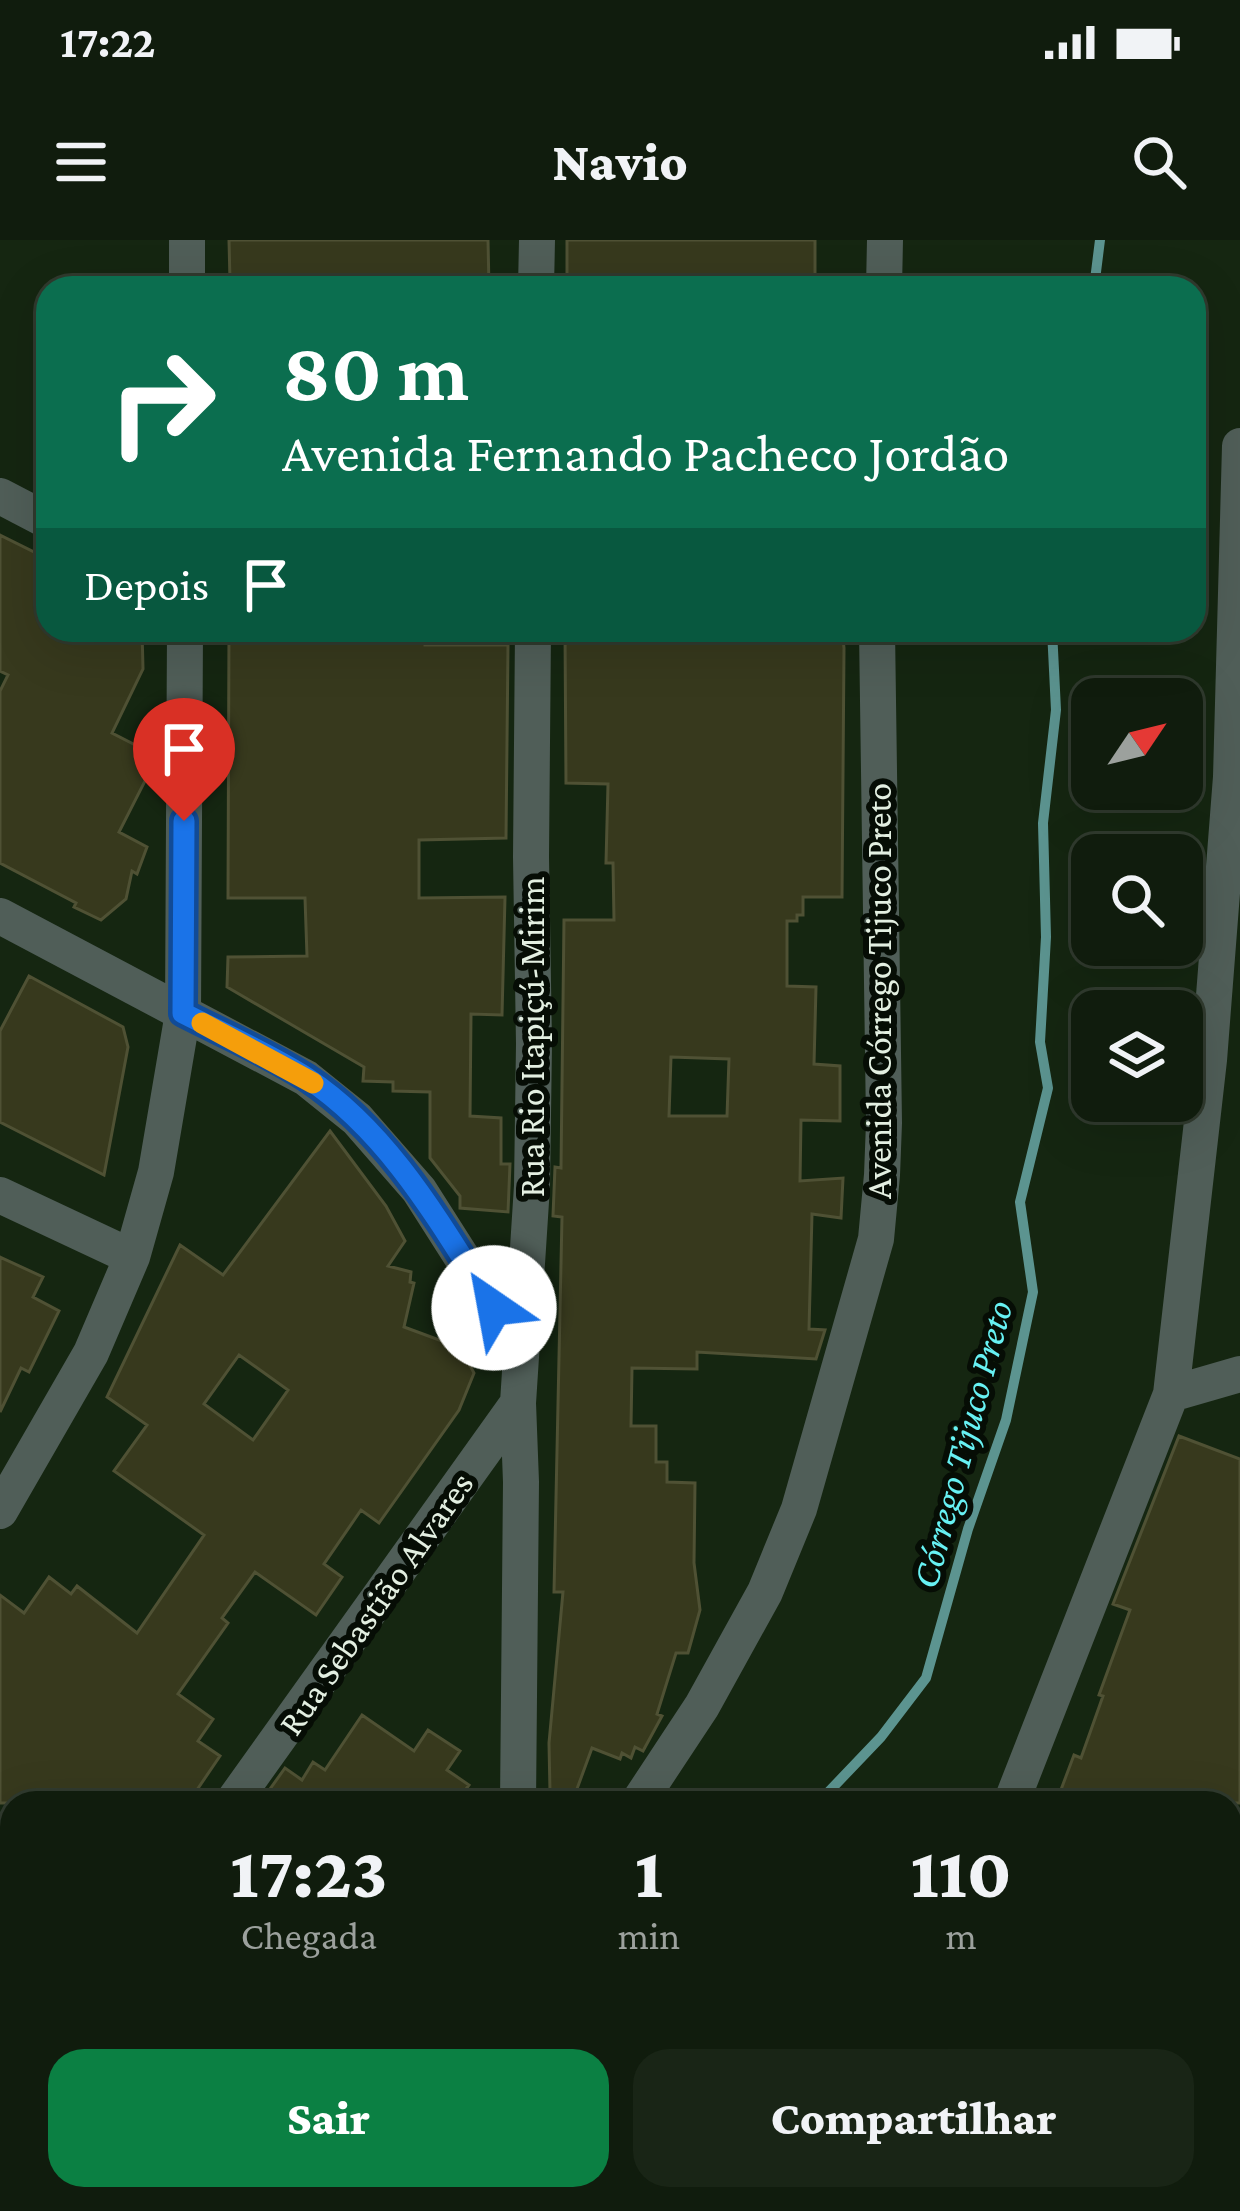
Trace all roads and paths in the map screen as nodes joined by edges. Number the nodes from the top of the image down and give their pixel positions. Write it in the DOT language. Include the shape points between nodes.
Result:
graph roads {
  1 [pos="187,240"];
  2 [pos="537,240"];
  3 [pos="885,240"];
  4 [pos="187,276"];
  5 [pos="536,276"];
  6 [pos="884,276"];
  7 [pos="1240,446"];
  8 [pos="0,496"];
  9 [pos="36,515"];
  10 [pos="185,642"];
  11 [pos="533,642"];
  12 [pos="878,642"];
  13 [pos="0,916"];
  14 [pos="183,1013"];
  15 [pos="0,1195"];
  16 [pos="132,1257"];
  17 [pos="519,1347"];
  18 [pos="1240,1374"];
  19 [pos="1171,1394"];
  20 [pos="518,1403"];
  21 [pos="3,1501"];
  22 [pos="241,1791"];
  23 [pos="518,1791"];
  24 [pos="646,1791"];
  25 [pos="1017,1791"];
  1 -- 4 [label="street"];
  2 -- 5 [label="street"];
  3 -- 6 [label="street"];
  7 -- 19 [label="street" via="1231,777"];
  8 -- 9 [label="street"];
  10 -- 14 [label="street"];
  11 -- 17 [label="street, Rua Rio Itapiçú-Mirim" via="532,1186"];
  12 -- 24 [label="street, Avenida Córrego Tijuco Preto" via="884,1123 876,1239 799,1509 765,1592"];
  13 -- 14 [label="street"];
  14 -- 16 [label="street" via="156,1172"];
  14 -- 17 [label="street" via="306,1078 357,1118 419,1190"];
  15 -- 16 [label="street"];
  16 -- 21 [label="street" via="91,1353"];
  17 -- 20 [label="street, Rua Rio Itapiçú-Mirim"];
  18 -- 19 [label="street"];
  19 -- 25 [label="street"];
  20 -- 22 [label="street, Rua Sebastião Alvares"];
  20 -- 23 [label="street, Rua Rio Itapiçú-Mirim"];
}
